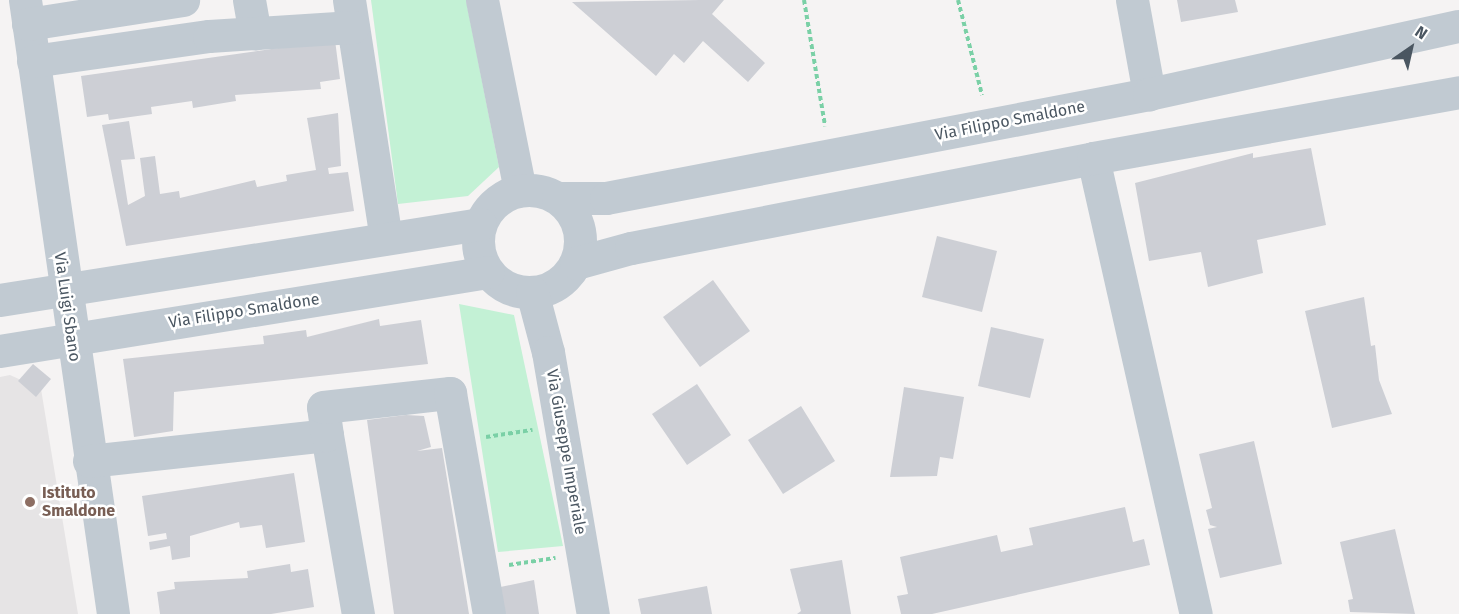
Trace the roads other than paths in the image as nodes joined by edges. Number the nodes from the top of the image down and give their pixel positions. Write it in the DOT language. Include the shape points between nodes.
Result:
graph roads {
  1 [pos="249,0"];
  2 [pos="482,0"];
  3 [pos="1132,0"];
  4 [pos="177,1"];
  5 [pos="26,12"];
  6 [pos="351,14"];
  7 [pos="1459,26"];
  8 [pos="255,33"];
  9 [pos="183,40"];
  10 [pos="33,61"];
  11 [pos="1459,92"];
  12 [pos="1149,94"];
  13 [pos="1093,158"];
  14 [pos="520,190"];
  15 [pos="558,198"];
  16 [pos="480,224"];
  17 [pos="386,238"];
  18 [pos="576,263"];
  19 [pos="488,272"];
  20 [pos="64,290"];
  21 [pos="532,292"];
  22 [pos="0,300"];
  23 [pos="72,339"];
  24 [pos="0,351"];
  25 [pos="327,435"];
  26 [pos="89,461"];
  27 [pos="113,614"];
  28 [pos="358,614"];
  29 [pos="489,614"];
  30 [pos="593,614"];
  31 [pos="1196,614"];
  1 -- 8 [label="street"];
  2 -- 14 [label="street"];
  3 -- 12 [label="street"];
  4 -- 5 [label="street"];
  4 -- 9 [label="street"];
  5 -- 10 [label="street, Via Luigi Sbano"];
  6 -- 8 [label="street"];
  6 -- 17 [label="street"];
  7 -- 12 [label="street, Via Filippo Smaldone"];
  8 -- 9 [label="street"];
  9 -- 10 [label="street"];
  10 -- 20 [label="street, Via Luigi Sbano"];
  11 -- 13 [label="street"];
  12 -- 15 [label="street, Via Filippo Smaldone" via="606,198"];
  13 -- 18 [label="street" via="631,248"];
  13 -- 31 [label="street"];
  14 -- 15 [label="street"];
  14 -- 16 [label="street" via="487,210"];
  15 -- 18 [label="street" via="579,229"];
  16 -- 17 [label="street"];
  16 -- 19 [label="street" via="477,243"];
  17 -- 20 [label="street"];
  18 -- 21 [label="street" via="553,287"];
  19 -- 21 [label="street" via="507,286"];
  19 -- 23 [label="street, Via Filippo Smaldone"];
  20 -- 22 [label="street"];
  20 -- 23 [label="street, Via Luigi Sbano"];
  21 -- 30 [label="street, Via Giuseppe Imperiale" via="561,425"];
  23 -- 24 [label="street, Via Filippo Smaldone"];
  23 -- 26 [label="street, Via Luigi Sbano"];
  25 -- 26 [label="street"];
  25 -- 28 [label="street"];
  25 -- 29 [label="street" via="323,406 450,393"];
  26 -- 27 [label="street, Via Luigi Sbano"];
}
